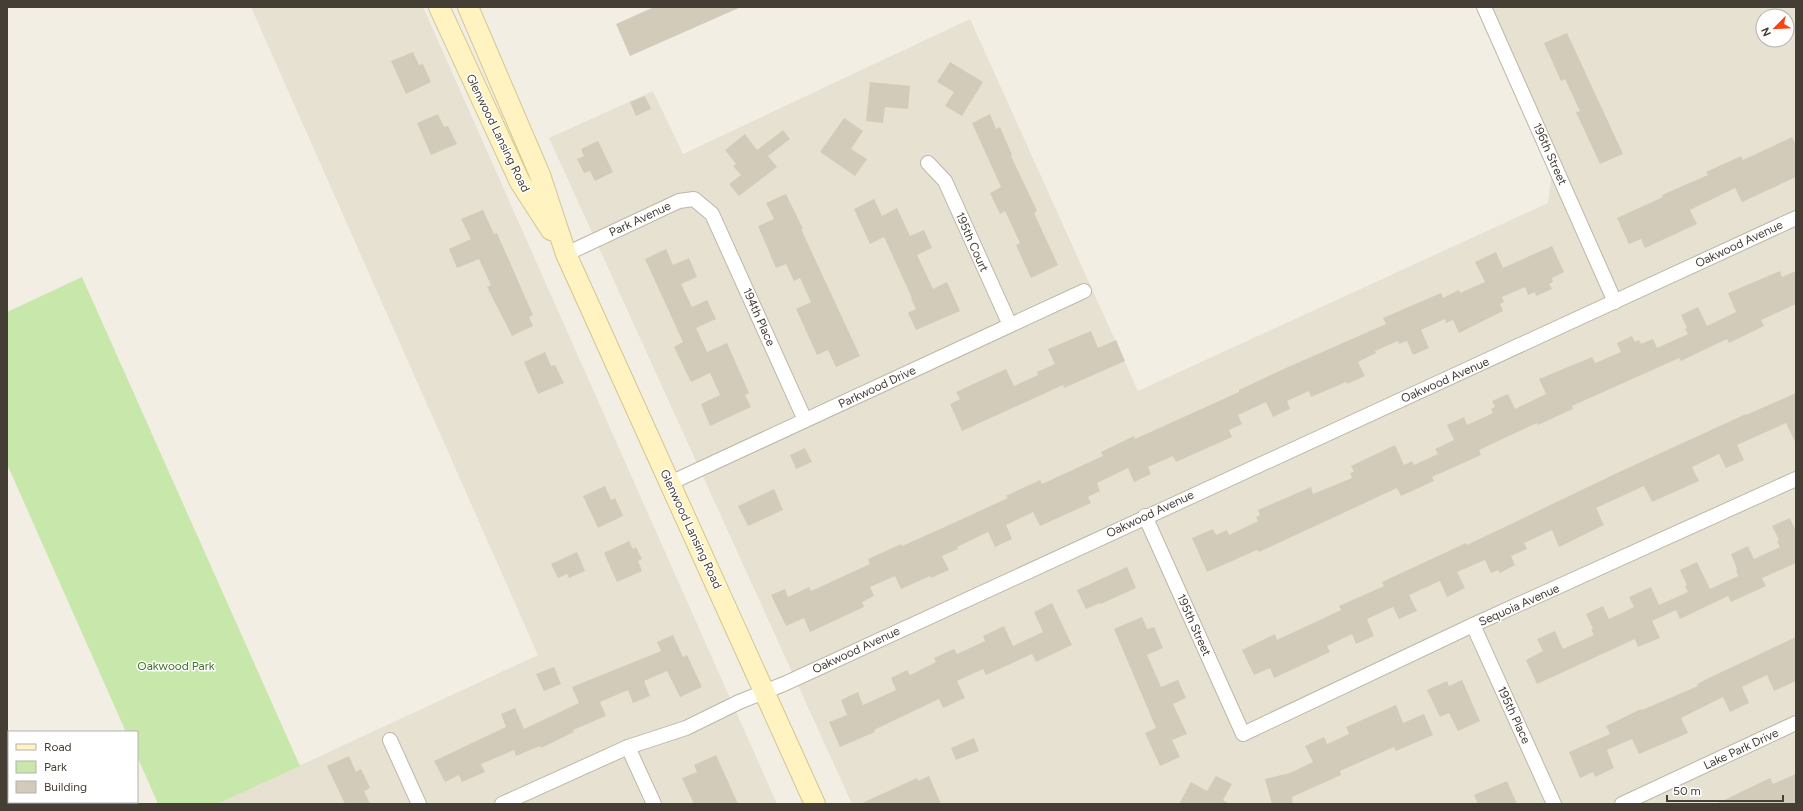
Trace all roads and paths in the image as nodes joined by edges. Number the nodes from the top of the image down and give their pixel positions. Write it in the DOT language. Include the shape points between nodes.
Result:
graph roads {
  1 [pos="438,7"];
  2 [pos="468,7"];
  3 [pos="1484,7"];
  4 [pos="928,163"];
  5 [pos="712,214"];
  6 [pos="1796,218"];
  7 [pos="566,254"];
  8 [pos="1084,291"];
  9 [pos="1616,302"];
  10 [pos="1010,325"];
  11 [pos="805,420"];
  12 [pos="1796,480"];
  13 [pos="670,483"];
  14 [pos="1145,516"];
  15 [pos="1473,625"];
  16 [pos="764,692"];
  17 [pos="1796,723"];
  18 [pos="1243,734"];
  19 [pos="390,740"];
  20 [pos="628,747"];
  21 [pos="419,804"];
  22 [pos="502,804"];
  23 [pos="654,804"];
  24 [pos="815,804"];
  25 [pos="1554,804"];
  26 [pos="1622,804"];
  1 -- 7 [label="main road, Glenwood Lansing Road" via="520,182"];
  2 -- 7 [label="main road, Glenwood Lansing Road" via="540,175"];
  3 -- 9 [label="street, 196th Street"];
  4 -- 10 [label="street, 195th Court" via="945,181"];
  5 -- 7 [label="street, Park Avenue" via="694,199 679,201"];
  5 -- 11 [label="street, 194th Place"];
  6 -- 9 [label="street, Oakwood Avenue"];
  7 -- 13 [label="main road, Glenwood Lansing Road"];
  8 -- 10 [label="street, Parkwood Drive"];
  9 -- 14 [label="street, Oakwood Avenue"];
  10 -- 11 [label="street, Parkwood Drive"];
  11 -- 13 [label="street, Parkwood Drive"];
  12 -- 15 [label="street, Sequoia Avenue"];
  13 -- 16 [label="main road, Glenwood Lansing Road"];
  14 -- 16 [label="street, Oakwood Avenue"];
  14 -- 18 [label="street, 195th Street"];
  15 -- 18 [label="street, Sequoia Avenue"];
  15 -- 25 [label="street, 195th Place"];
  16 -- 20 [label="street, Oakwood Avenue" via="686,728"];
  16 -- 24 [label="main road, Glenwood Lansing Road"];
  17 -- 26 [label="street, Lake Park Drive"];
  19 -- 21 [label="street"];
  20 -- 22 [label="street, Oakwood Avenue"];
  20 -- 23 [label="street"];
}
